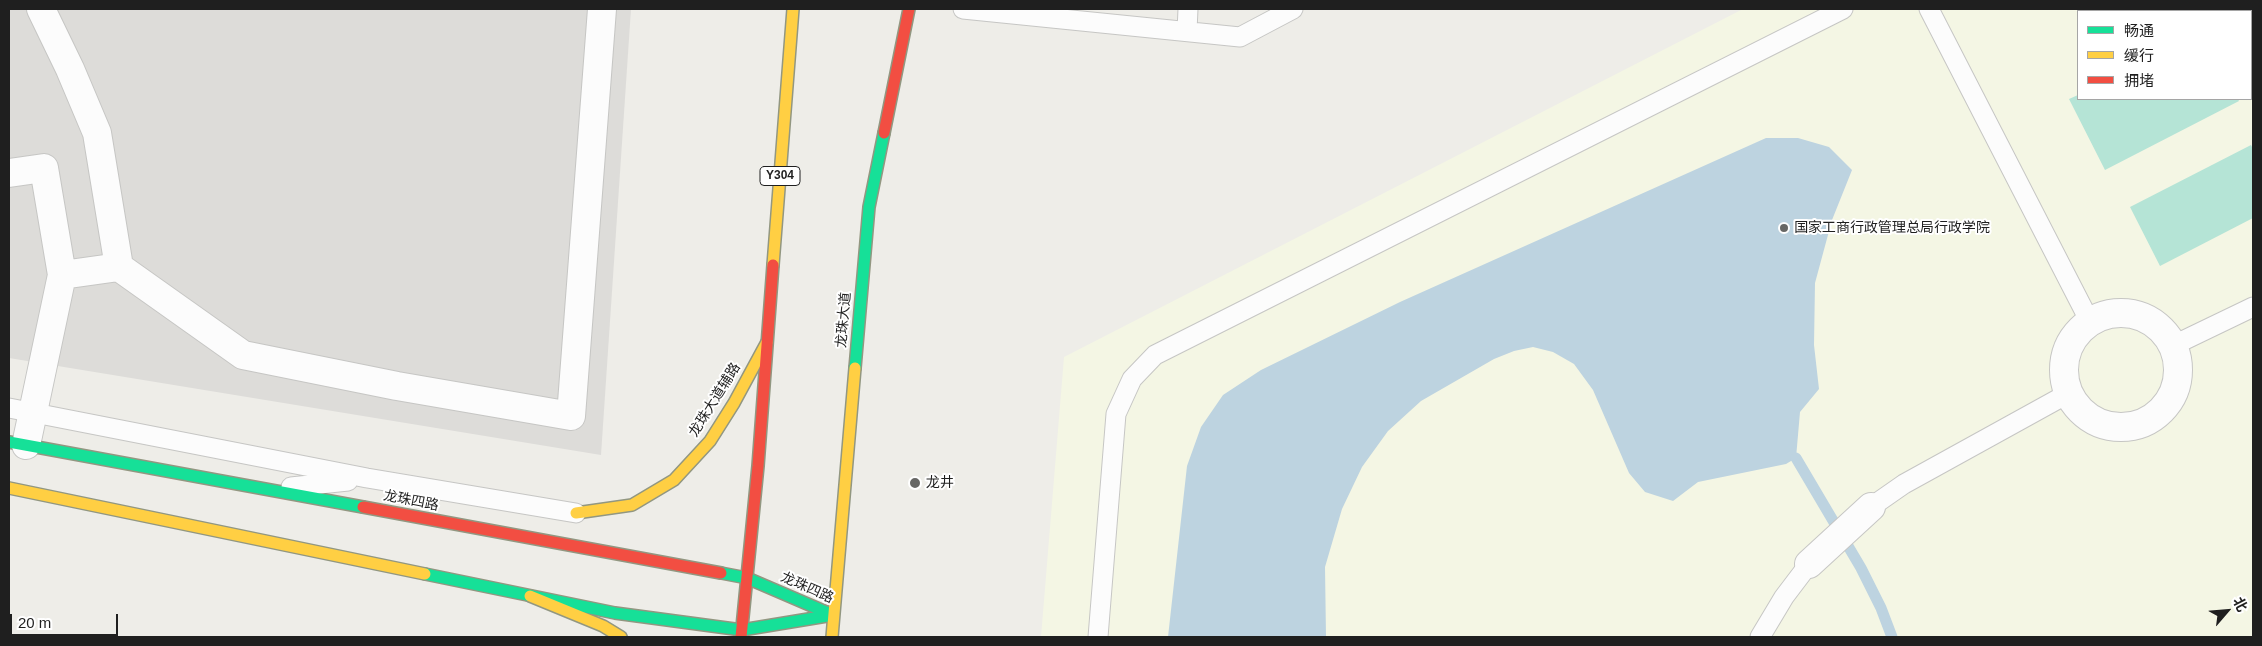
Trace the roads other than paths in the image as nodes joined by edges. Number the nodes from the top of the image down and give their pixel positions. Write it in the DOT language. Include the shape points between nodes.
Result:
graph roads {
  1 [pos="41,9"];
  2 [pos="602,9"];
  3 [pos="793,9"];
  4 [pos="909,9"];
  5 [pos="963,9"];
  6 [pos="1188,9"];
  7 [pos="1293,9"];
  8 [pos="1843,9"];
  9 [pos="1929,9"];
  10 [pos="1186,31"];
  11 [pos="9,173"];
  12 [pos="119,267"];
  13 [pos="62,275"];
  14 [pos="2253,307"];
  15 [pos="2090,322"];
  16 [pos="767,342"];
  17 [pos="2172,346"];
  18 [pos="2069,393"];
  19 [pos="21,411"];
  20 [pos="17,444"];
  21 [pos="367,478"];
  22 [pos="9,488"];
  23 [pos="268,490"];
  24 [pos="1871,506"];
  25 [pos="576,513"];
  26 [pos="1809,564"];
  27 [pos="747,578"];
  28 [pos="530,596"];
  29 [pos="833,615"];
  30 [pos="742,634"];
  31 [pos="621,637"];
  32 [pos="832,637"];
  33 [pos="1098,637"];
  34 [pos="1760,637"];
  1 -- 12 [label="street" via="97,133"];
  2 -- 12 [label="street" via="571,416 243,355"];
  3 -- 16 [label="main road, Y304"];
  4 -- 29 [label="main road, 龙珠大道" via="869,207"];
  5 -- 10 [label="lane"];
  6 -- 10 [label="lane"];
  7 -- 10 [label="lane" via="1240,37"];
  8 -- 33 [label="lane" via="1155,355 1132,379 1116,414"];
  9 -- 15 [label="lane"];
  11 -- 13 [label="street" via="44,168"];
  12 -- 13 [label="street"];
  13 -- 19 [label="street"];
  14 -- 17 [label="lane"];
  15 -- 17 [label="street" via="2104,315 2124,313 2138,316 2158,327"];
  15 -- 18 [label="street" via="2073,339 2066,354 2064,378"];
  16 -- 25 [label="main road, 龙珠大道辅路" via="710,441 674,480 632,505"];
  16 -- 27 [label="main road, Y304"];
  17 -- 18 [label="street" via="2178,378 2172,397 2157,415 2145,423 2124,428 2105,426 2091,420"];
  18 -- 24 [label="lane" via="1904,484"];
  19 -- 20 [label="street"];
  19 -- 21 [label="lane"];
  20 -- 23 [label="main road, 龙珠四路"];
  21 -- 23 [label="lane"];
  21 -- 25 [label="lane"];
  22 -- 28 [label="main road, 龙珠四路"];
  23 -- 27 [label="main road, 龙珠四路"];
  24 -- 26 [label="street"];
  26 -- 34 [label="lane"];
  27 -- 29 [label="main road, 龙珠四路"];
  27 -- 30 [label="main road, Y304"];
  28 -- 30 [label="main road, 龙珠四路"];
  28 -- 31 [label="main road" via="603,626"];
  29 -- 30 [label="main road, 龙珠四路"];
  29 -- 32 [label="main road, 龙珠大道"];
}
